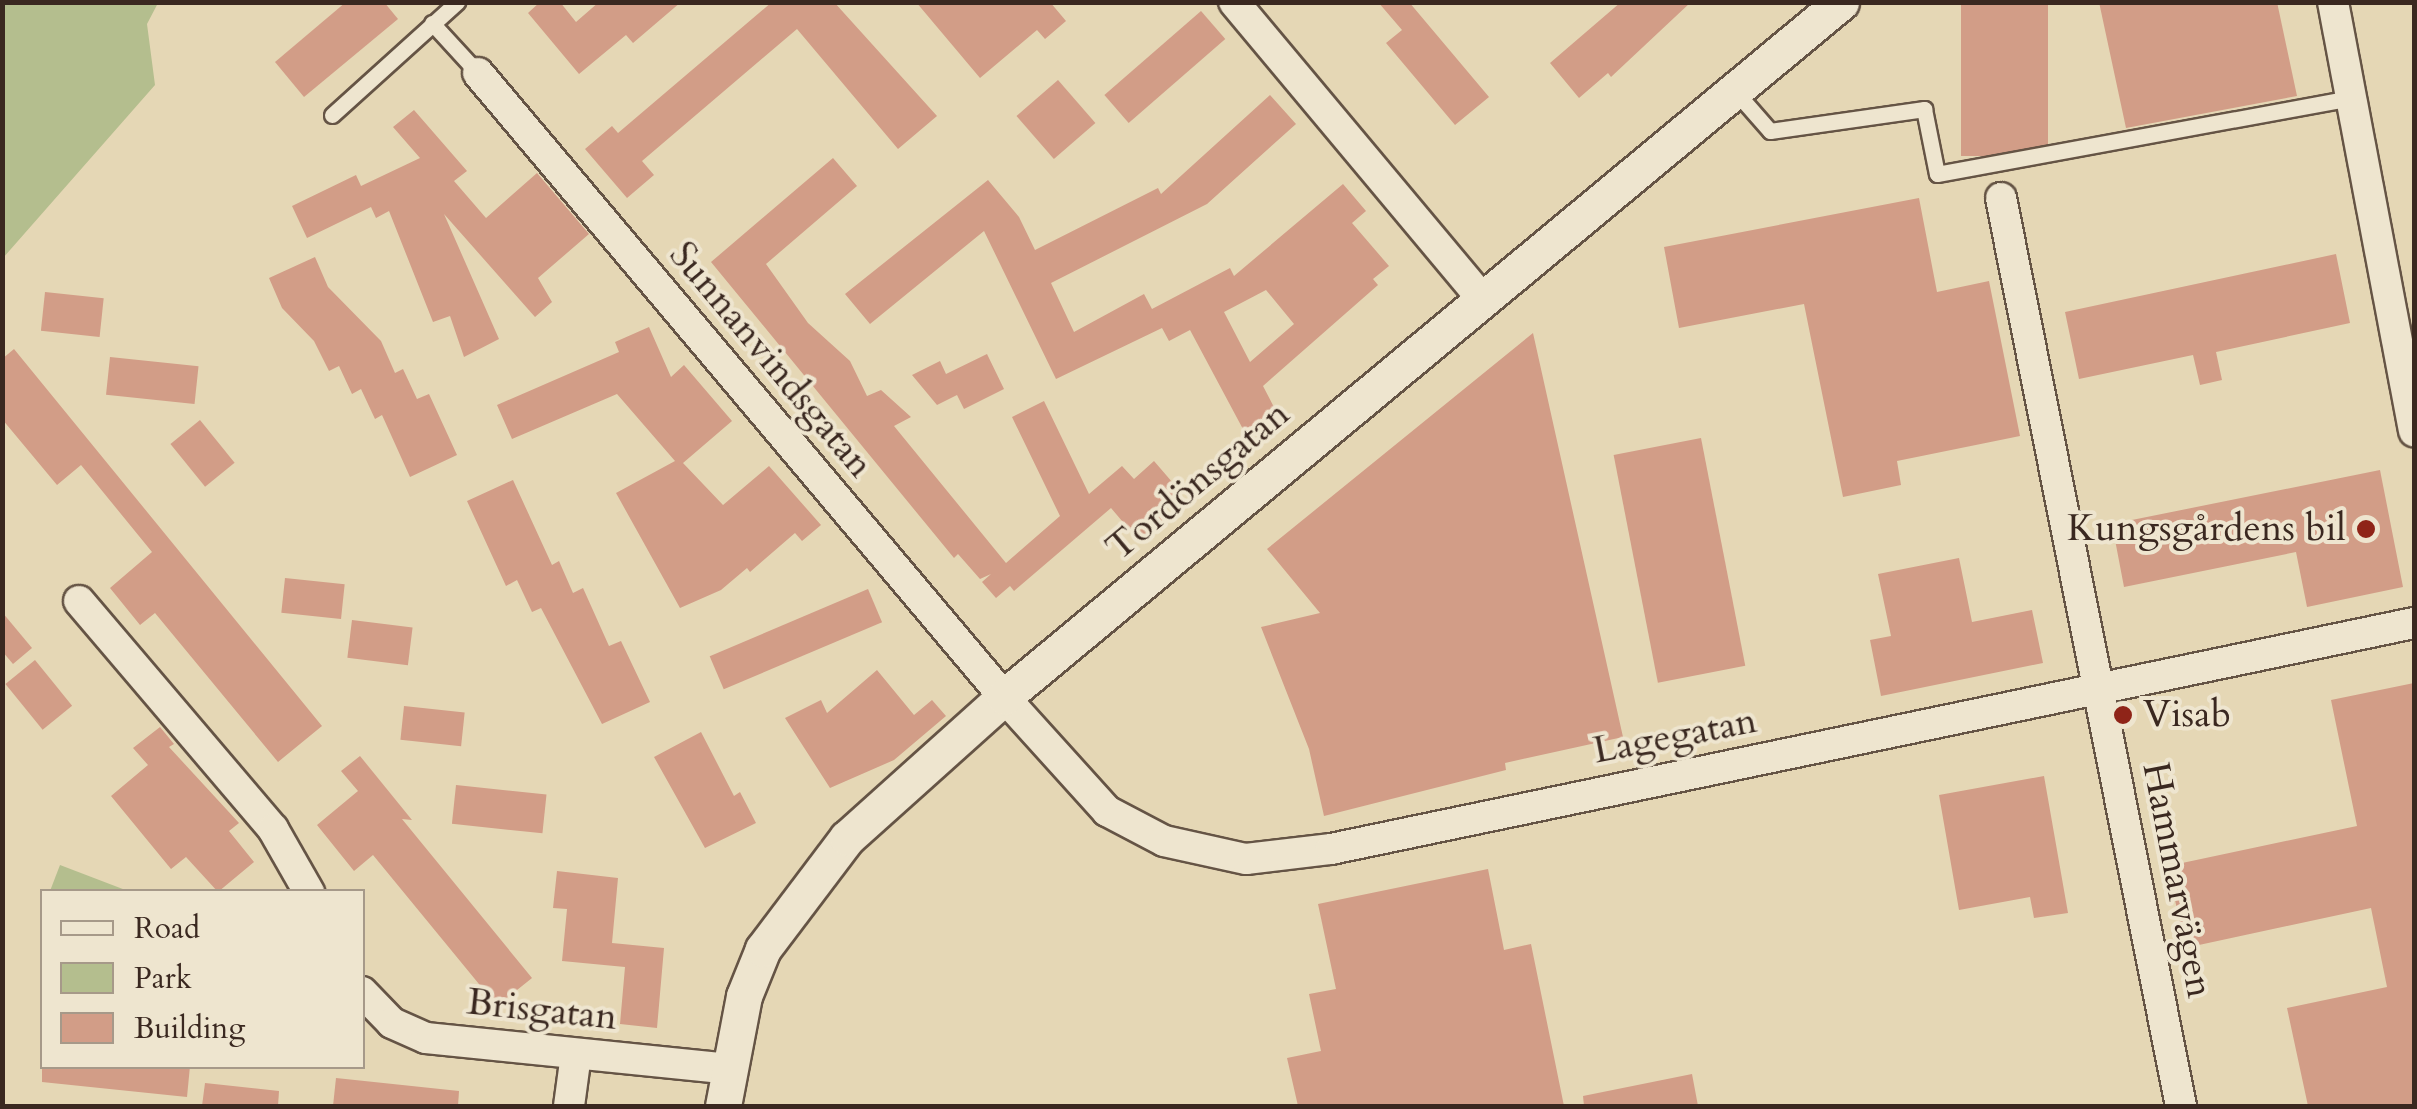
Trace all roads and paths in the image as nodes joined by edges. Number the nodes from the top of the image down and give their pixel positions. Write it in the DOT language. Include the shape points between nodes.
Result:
graph roads {
  1 [pos="457,2"];
  2 [pos="1234,2"];
  3 [pos="1841,2"];
  4 [pos="2332,2"];
  5 [pos="432,23"];
  6 [pos="478,73"];
  7 [pos="1735,91"];
  8 [pos="2351,98"];
  9 [pos="332,114"];
  10 [pos="2000,198"];
  11 [pos="1483,300"];
  12 [pos="2414,431"];
  13 [pos="79,600"];
  14 [pos="2414,623"];
  15 [pos="2099,693"];
  16 [pos="1004,698"];
  17 [pos="308,889"];
  18 [pos="365,995"];
  19 [pos="576,1054"];
  20 [pos="729,1068"];
  21 [pos="569,1106"];
  22 [pos="723,1106"];
  23 [pos="2182,1106"];
  1 -- 5 [label="lane"];
  2 -- 11 [label="street"];
  3 -- 7 [label="street, Tordönsgatan"];
  4 -- 8 [label="street"];
  5 -- 6 [label="lane"];
  5 -- 9 [label="lane"];
  6 -- 16 [label="street, Sunnanvindsgatan"];
  7 -- 8 [label="lane" via="1770,131 1924,109 1938,174"];
  7 -- 11 [label="street, Tordönsgatan"];
  8 -- 12 [label="street"];
  10 -- 15 [label="street, Hammarvägen"];
  11 -- 16 [label="street, Tordönsgatan"];
  13 -- 17 [label="street" via="273,829"];
  14 -- 15 [label="street, Lagegatan"];
  15 -- 16 [label="street, Lagegatan" via="1331,849 1246,859 1164,841 1122,823"];
  15 -- 23 [label="street, Hammarvägen"];
  16 -- 20 [label="street, Tordönsgatan" via="847,838 794,902 752,973"];
  18 -- 19 [label="street, Brisgatan" via="392,1023 426,1038"];
  19 -- 20 [label="street, Brisgatan"];
  19 -- 21 [label="street"];
  20 -- 22 [label="street, Tordönsgatan"];
}
